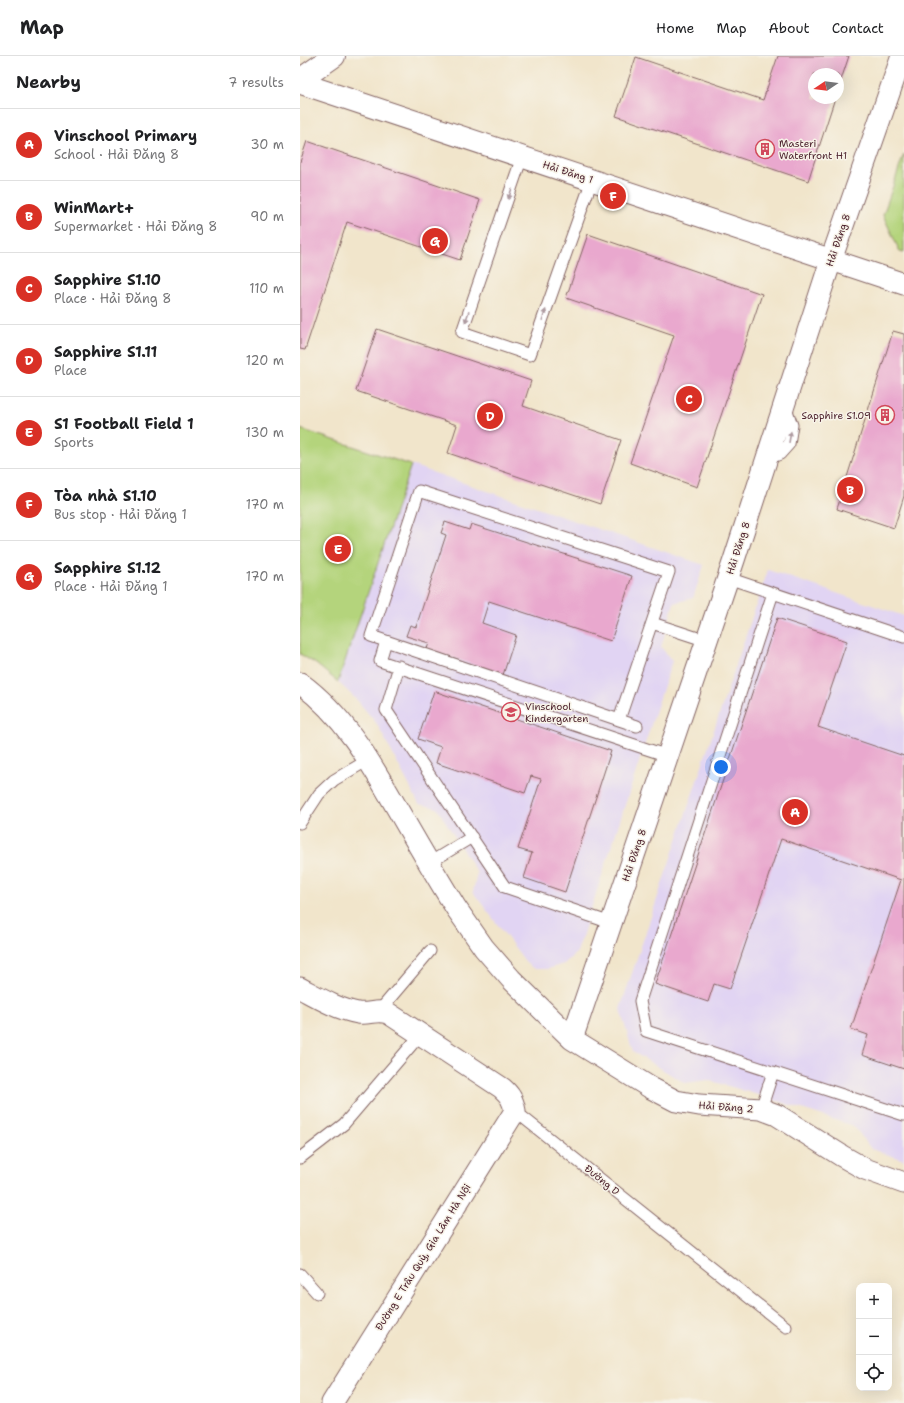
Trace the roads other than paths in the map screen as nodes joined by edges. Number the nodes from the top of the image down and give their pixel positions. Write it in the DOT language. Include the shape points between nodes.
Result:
graph roads {
  1 [pos="334,56"];
  2 [pos="902,56"];
  3 [pos="300,82"];
  4 [pos="522,157"];
  5 [pos="592,180"];
  6 [pos="831,260"];
  7 [pos="904,284"];
  8 [pos="728,578"];
  9 [pos="773,593"];
  10 [pos="652,623"];
  11 [pos="904,637"];
  12 [pos="386,641"];
  13 [pos="707,641"];
  14 [pos="399,666"];
  15 [pos="300,683"];
  16 [pos="522,687"];
  17 [pos="516,705"];
  18 [pos="619,720"];
  19 [pos="637,726"];
  20 [pos="668,756"];
  21 [pos="368,760"];
  22 [pos="300,823"];
  23 [pos="472,837"];
  24 [pos="429,863"];
  25 [pos="611,923"];
  26 [pos="430,951"];
  27 [pos="300,988"];
  28 [pos="380,1010"];
  29 [pos="421,1034"];
  30 [pos="572,1039"];
  31 [pos="773,1072"];
  32 [pos="761,1109"];
  33 [pos="515,1111"];
  34 [pos="904,1115"];
  35 [pos="300,1158"];
  36 [pos="904,1183"];
  37 [pos="300,1274"];
  38 [pos="317,1293"];
  39 [pos="786,1327"];
  40 [pos="332,1403"];
  1 -- 3 [label="street"];
  2 -- 6 [label="street, Hải Đăng 8"];
  3 -- 4 [label="street, Hải Đăng 1"];
  4 -- 5 [label="street, Hải Đăng 1"];
  4 -- 5 [label="lane, one-way" via="462,332 530,354"];
  5 -- 6 [label="street, Hải Đăng 1"];
  6 -- 7 [label="street, Hải Đăng 1"];
  6 -- 8 [label="street, Hải Đăng 8"];
  8 -- 9 [label="lane"];
  8 -- 13 [label="street, Hải Đăng 8"];
  9 -- 11 [label="lane"];
  9 -- 31 [label="lane" via="640,1001 646,1031"];
  10 -- 12 [label="lane" via="669,572 419,491 371,636"];
  10 -- 13 [label="lane"];
  10 -- 18 [label="lane"];
  12 -- 14 [label="lane" via="380,661"];
  12 -- 16 [label="lane"];
  13 -- 20 [label="street, Hải Đăng 8"];
  14 -- 17 [label="lane"];
  14 -- 23 [label="lane" via="386,710"];
  15 -- 21 [label="street, Hải Đăng 2" via="334,713"];
  16 -- 17 [label="lane"];
  16 -- 18 [label="lane"];
  17 -- 20 [label="lane"];
  18 -- 19 [label="lane"];
  20 -- 25 [label="street, Hải Đăng 8"];
  21 -- 22 [label="lane" via="334,780 319,794"];
  21 -- 24 [label="street, Hải Đăng 2"];
  23 -- 24 [label="lane"];
  23 -- 25 [label="lane" via="505,887"];
  24 -- 30 [label="street, Hải Đăng 2" via="484,948 511,979"];
  25 -- 30 [label="street, Hải Đăng 8"];
  26 -- 28 [label="lane"];
  27 -- 28 [label="street" via="345,1010 360,1013"];
  28 -- 29 [label="street, Đường D"];
  29 -- 33 [label="street, Đường D" via="505,1091 514,1101"];
  29 -- 35 [label="lane" via="344,1124"];
  30 -- 32 [label="street, Hải Đăng 2" via="676,1101"];
  31 -- 32 [label="lane"];
  31 -- 34 [label="lane"];
  32 -- 36 [label="street, Hải Đăng 2" via="777,1115 865,1169"];
  33 -- 39 [label="lane, Đường D"];
  33 -- 40 [label="street, Đường E Trâu Quỳ, Gia Lâm Hà Nội"];
  37 -- 38 [label="lane"];
}
